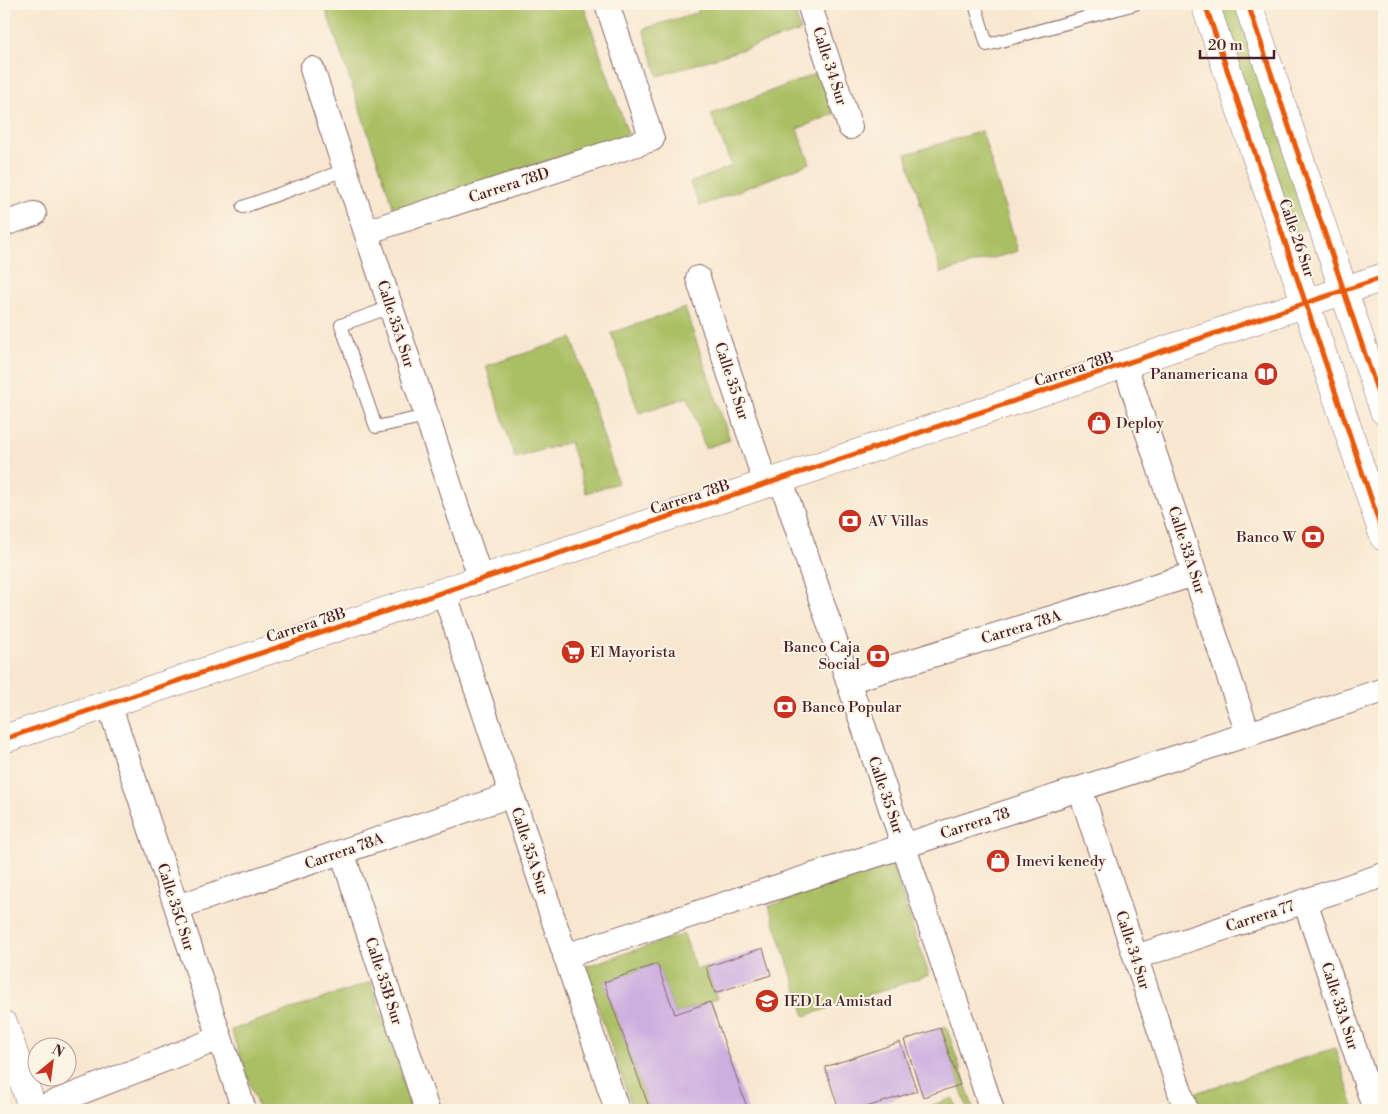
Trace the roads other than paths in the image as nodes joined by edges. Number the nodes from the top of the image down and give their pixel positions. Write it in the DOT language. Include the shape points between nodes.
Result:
graph roads {
  1 [pos="607,4"];
  2 [pos="809,4"];
  3 [pos="975,4"];
  4 [pos="1135,4"];
  5 [pos="1205,4"];
  6 [pos="1248,4"];
  7 [pos="312,68"];
  8 [pos="850,128"];
  9 [pos="345,170"];
  10 [pos="243,207"];
  11 [pos="34,214"];
  12 [pos="4,224"];
  13 [pos="366,232"];
  14 [pos="1384,277"];
  15 [pos="698,278"];
  16 [pos="1345,290"];
  17 [pos="1306,304"];
  18 [pos="391,307"];
  19 [pos="1125,365"];
  20 [pos="1384,411"];
  21 [pos="427,416"];
  22 [pos="774,482"];
  23 [pos="1384,537"];
  24 [pos="1194,574"];
  25 [pos="481,580"];
  26 [pos="444,592"];
  27 [pos="848,681"];
  28 [pos="1384,690"];
  29 [pos="109,704"];
  30 [pos="1248,734"];
  31 [pos="4,739"];
  32 [pos="1080,789"];
  33 [pos="511,795"];
  34 [pos="903,846"];
  35 [pos="342,852"];
  36 [pos="1384,875"];
  37 [pos="1305,901"];
  38 [pos="177,907"];
  39 [pos="565,956"];
  40 [pos="1136,957"];
  41 [pos="4,1025"];
  42 [pos="220,1038"];
  43 [pos="34,1110"];
  44 [pos="244,1110"];
  45 [pos="427,1110"];
  46 [pos="616,1110"];
  47 [pos="992,1110"];
  48 [pos="1186,1110"];
  49 [pos="1375,1110"];
  1 -- 13 [label="street, Carrera 78D" via="652,139"];
  2 -- 8 [label="street, Calle 34 Sur"];
  3 -- 4 [label="lane" via="987,45"];
  5 -- 17 [label="street, Calle 26 Sur"];
  6 -- 16 [label="street, Calle 26 Sur"];
  7 -- 9 [label="street, Calle 35A Sur"];
  9 -- 10 [label="lane"];
  9 -- 13 [label="street, Calle 35A Sur"];
  11 -- 12 [label="street"];
  13 -- 18 [label="street, Calle 35A Sur"];
  14 -- 16 [label="street, Carrera 78B"];
  15 -- 22 [label="street, Calle 35 Sur"];
  16 -- 17 [label="street, Carrera 78B"];
  16 -- 20 [label="street, Calle 26 Sur"];
  17 -- 19 [label="street, Carrera 78B"];
  17 -- 23 [label="street, Calle 26 Sur"];
  18 -- 21 [label="street, Calle 35A Sur"];
  18 -- 21 [label="lane" via="342,324 354,362 376,427"];
  19 -- 22 [label="street, Carrera 78B"];
  19 -- 24 [label="street, Calle 33A Sur"];
  21 -- 25 [label="street, Calle 35A Sur"];
  22 -- 25 [label="street, Carrera 78B"];
  22 -- 27 [label="street, Calle 35 Sur"];
  24 -- 27 [label="street, Carrera 78A"];
  24 -- 30 [label="street, Calle 33A Sur"];
  25 -- 26 [label="street, Carrera 78B"];
  26 -- 29 [label="street, Carrera 78B"];
  26 -- 33 [label="street, Calle 35A Sur"];
  27 -- 34 [label="street, Calle 35 Sur"];
  28 -- 30 [label="street, Carrera 78"];
  29 -- 31 [label="street, Carrera 78B"];
  29 -- 38 [label="street, Calle 35C Sur"];
  30 -- 32 [label="street, Carrera 78"];
  32 -- 34 [label="street, Carrera 78"];
  32 -- 40 [label="street, Calle 34 Sur"];
  33 -- 35 [label="street, Carrera 78A"];
  33 -- 39 [label="street, Calle 35A Sur"];
  34 -- 39 [label="street, Carrera 78"];
  34 -- 47 [label="street, Calle 35 Sur"];
  35 -- 38 [label="street, Carrera 78A"];
  35 -- 45 [label="street, Calle 35B Sur"];
  36 -- 37 [label="street, Carrera 77"];
  37 -- 40 [label="street, Carrera 77"];
  37 -- 49 [label="street, Calle 33A Sur"];
  38 -- 42 [label="street, Calle 35C Sur"];
  39 -- 46 [label="street, Calle 35A Sur"];
  40 -- 48 [label="street, Calle 34 Sur"];
  41 -- 43 [label="street"];
  42 -- 43 [label="street"];
  42 -- 44 [label="street, Calle 35C Sur"];
}
